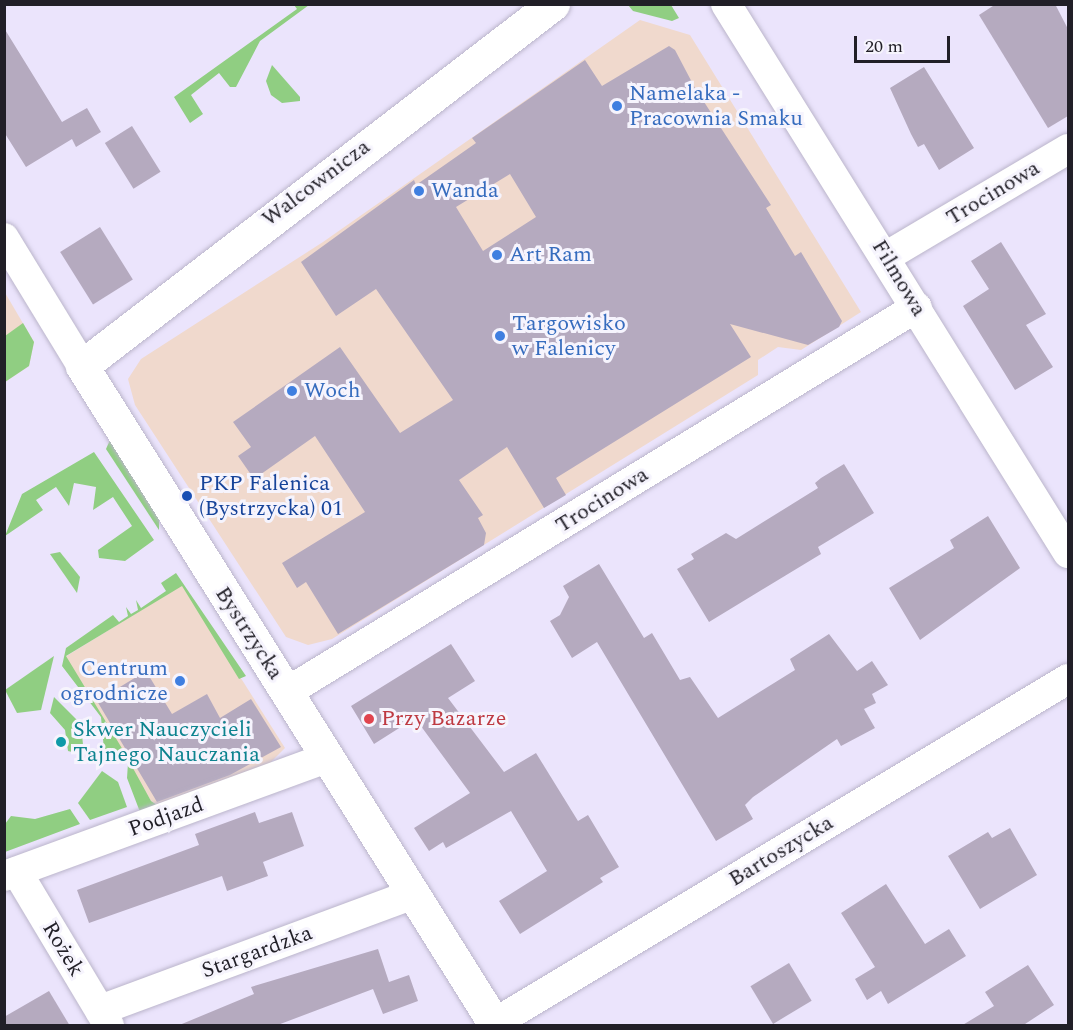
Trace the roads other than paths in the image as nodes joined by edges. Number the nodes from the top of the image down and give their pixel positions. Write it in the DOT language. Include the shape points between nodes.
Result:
graph roads {
  1 [pos="553,4"];
  2 [pos="726,4"];
  3 [pos="1068,149"];
  4 [pos="4,238"];
  5 [pos="887,256"];
  6 [pos="917,307"];
  7 [pos="82,366"];
  8 [pos="1068,553"];
  9 [pos="1068,679"];
  10 [pos="287,692"];
  11 [pos="327,758"];
  12 [pos="11,874"];
  13 [pos="413,894"];
  14 [pos="105,1018"];
  15 [pos="496,1024"];
  1 -- 7 [label="street, Walcownicza"];
  2 -- 5 [label="street, Filmowa"];
  3 -- 5 [label="street, Trocinowa"];
  4 -- 7 [label="street, Bystrzycka"];
  5 -- 6 [label="street, Filmowa"];
  6 -- 8 [label="street, Filmowa"];
  6 -- 10 [label="street, Trocinowa"];
  7 -- 10 [label="street, Bystrzycka"];
  9 -- 15 [label="street, Bartoszycka"];
  10 -- 11 [label="street, Bystrzycka"];
  11 -- 12 [label="street, Podjazd"];
  11 -- 13 [label="street, Bystrzycka"];
  12 -- 14 [label="street, Rożek"];
  13 -- 14 [label="street, Stargardzka"];
  13 -- 15 [label="street, Bystrzycka"];
}
